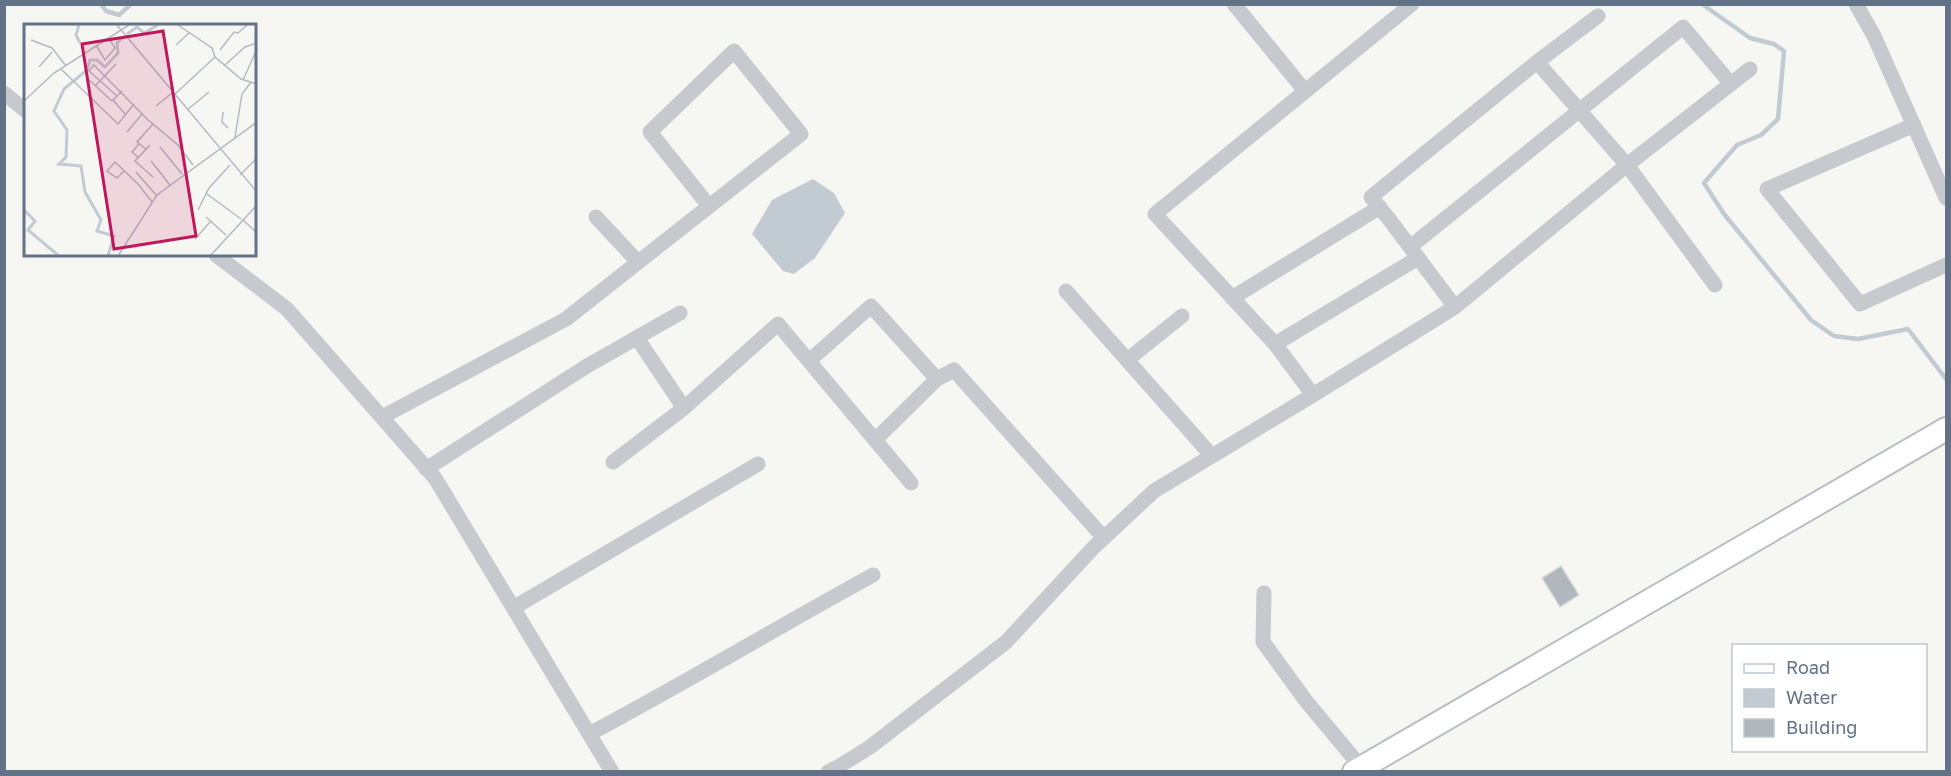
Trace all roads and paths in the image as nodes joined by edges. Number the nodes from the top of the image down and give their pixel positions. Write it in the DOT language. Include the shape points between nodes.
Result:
graph roads {
  1 [pos="1234,4"];
  2 [pos="1412,4"];
  3 [pos="1856,4"];
  4 [pos="1598,16"];
  5 [pos="1537,62"];
  6 [pos="1750,69"];
  7 [pos="1731,84"];
  8 [pos="1305,91"];
  9 [pos="4,93"];
  10 [pos="24,109"];
  11 [pos="1580,111"];
  12 [pos="1914,125"];
  13 [pos="1627,165"];
  14 [pos="1947,198"];
  15 [pos="709,206"];
  16 [pos="1380,207"];
  17 [pos="596,217"];
  18 [pos="1414,252"];
  19 [pos="217,256"];
  20 [pos="638,262"];
  21 [pos="1947,265"];
  22 [pos="1715,285"];
  23 [pos="1066,291"];
  24 [pos="1232,298"];
  25 [pos="1455,306"];
  26 [pos="680,312"];
  27 [pos="1182,316"];
  28 [pos="637,338"];
  29 [pos="1275,344"];
  30 [pos="1127,360"];
  31 [pos="808,361"];
  32 [pos="937,379"];
  33 [pos="1313,395"];
  34 [pos="684,408"];
  35 [pos="382,417"];
  36 [pos="1945,430"];
  37 [pos="875,440"];
  38 [pos="1212,456"];
  39 [pos="613,462"];
  40 [pos="758,464"];
  41 [pos="426,469"];
  42 [pos="911,483"];
  43 [pos="1104,538"];
  44 [pos="873,575"];
  45 [pos="1264,593"];
  46 [pos="513,608"];
  47 [pos="589,734"];
  48 [pos="1358,769"];
  49 [pos="612,771"];
  50 [pos="828,771"];
  1 -- 8 [label="street"];
  2 -- 8 [label="street"];
  3 -- 12 [label="street"];
  4 -- 5 [label="street"];
  5 -- 11 [label="street"];
  5 -- 16 [label="street" via="1371,197"];
  6 -- 7 [label="street"];
  7 -- 11 [label="street" via="1683,27"];
  7 -- 13 [label="street"];
  8 -- 24 [label="street" via="1155,214"];
  9 -- 10 [label="street"];
  11 -- 13 [label="street"];
  11 -- 18 [label="street"];
  12 -- 14 [label="street"];
  12 -- 21 [label="street" via="1767,189 1860,304"];
  13 -- 22 [label="street"];
  13 -- 25 [label="street"];
  15 -- 15 [label="street" via="650,132 734,51 801,134"];
  15 -- 20 [label="street"];
  16 -- 18 [label="street"];
  16 -- 24 [label="street"];
  17 -- 20 [label="street"];
  18 -- 25 [label="street"];
  18 -- 29 [label="street"];
  19 -- 35 [label="street" via="287,309"];
  20 -- 35 [label="street" via="566,319"];
  23 -- 30 [label="street"];
  24 -- 29 [label="street"];
  25 -- 33 [label="street"];
  26 -- 28 [label="street"];
  27 -- 30 [label="street"];
  28 -- 34 [label="street"];
  28 -- 41 [label="street"];
  29 -- 33 [label="street"];
  30 -- 38 [label="street"];
  31 -- 32 [label="street" via="872,306"];
  31 -- 34 [label="street" via="778,324"];
  31 -- 37 [label="street"];
  32 -- 37 [label="street"];
  32 -- 43 [label="street" via="954,370"];
  33 -- 38 [label="street"];
  34 -- 39 [label="street"];
  35 -- 41 [label="street"];
  36 -- 48 [label="main road"];
  37 -- 42 [label="street"];
  38 -- 43 [label="street" via="1154,491"];
  40 -- 46 [label="street"];
  41 -- 46 [label="street"];
  43 -- 50 [label="street" via="1006,642 870,747"];
  44 -- 47 [label="street"];
  45 -- 48 [label="street" via="1263,642"];
  46 -- 47 [label="street"];
  47 -- 49 [label="street"];
}
